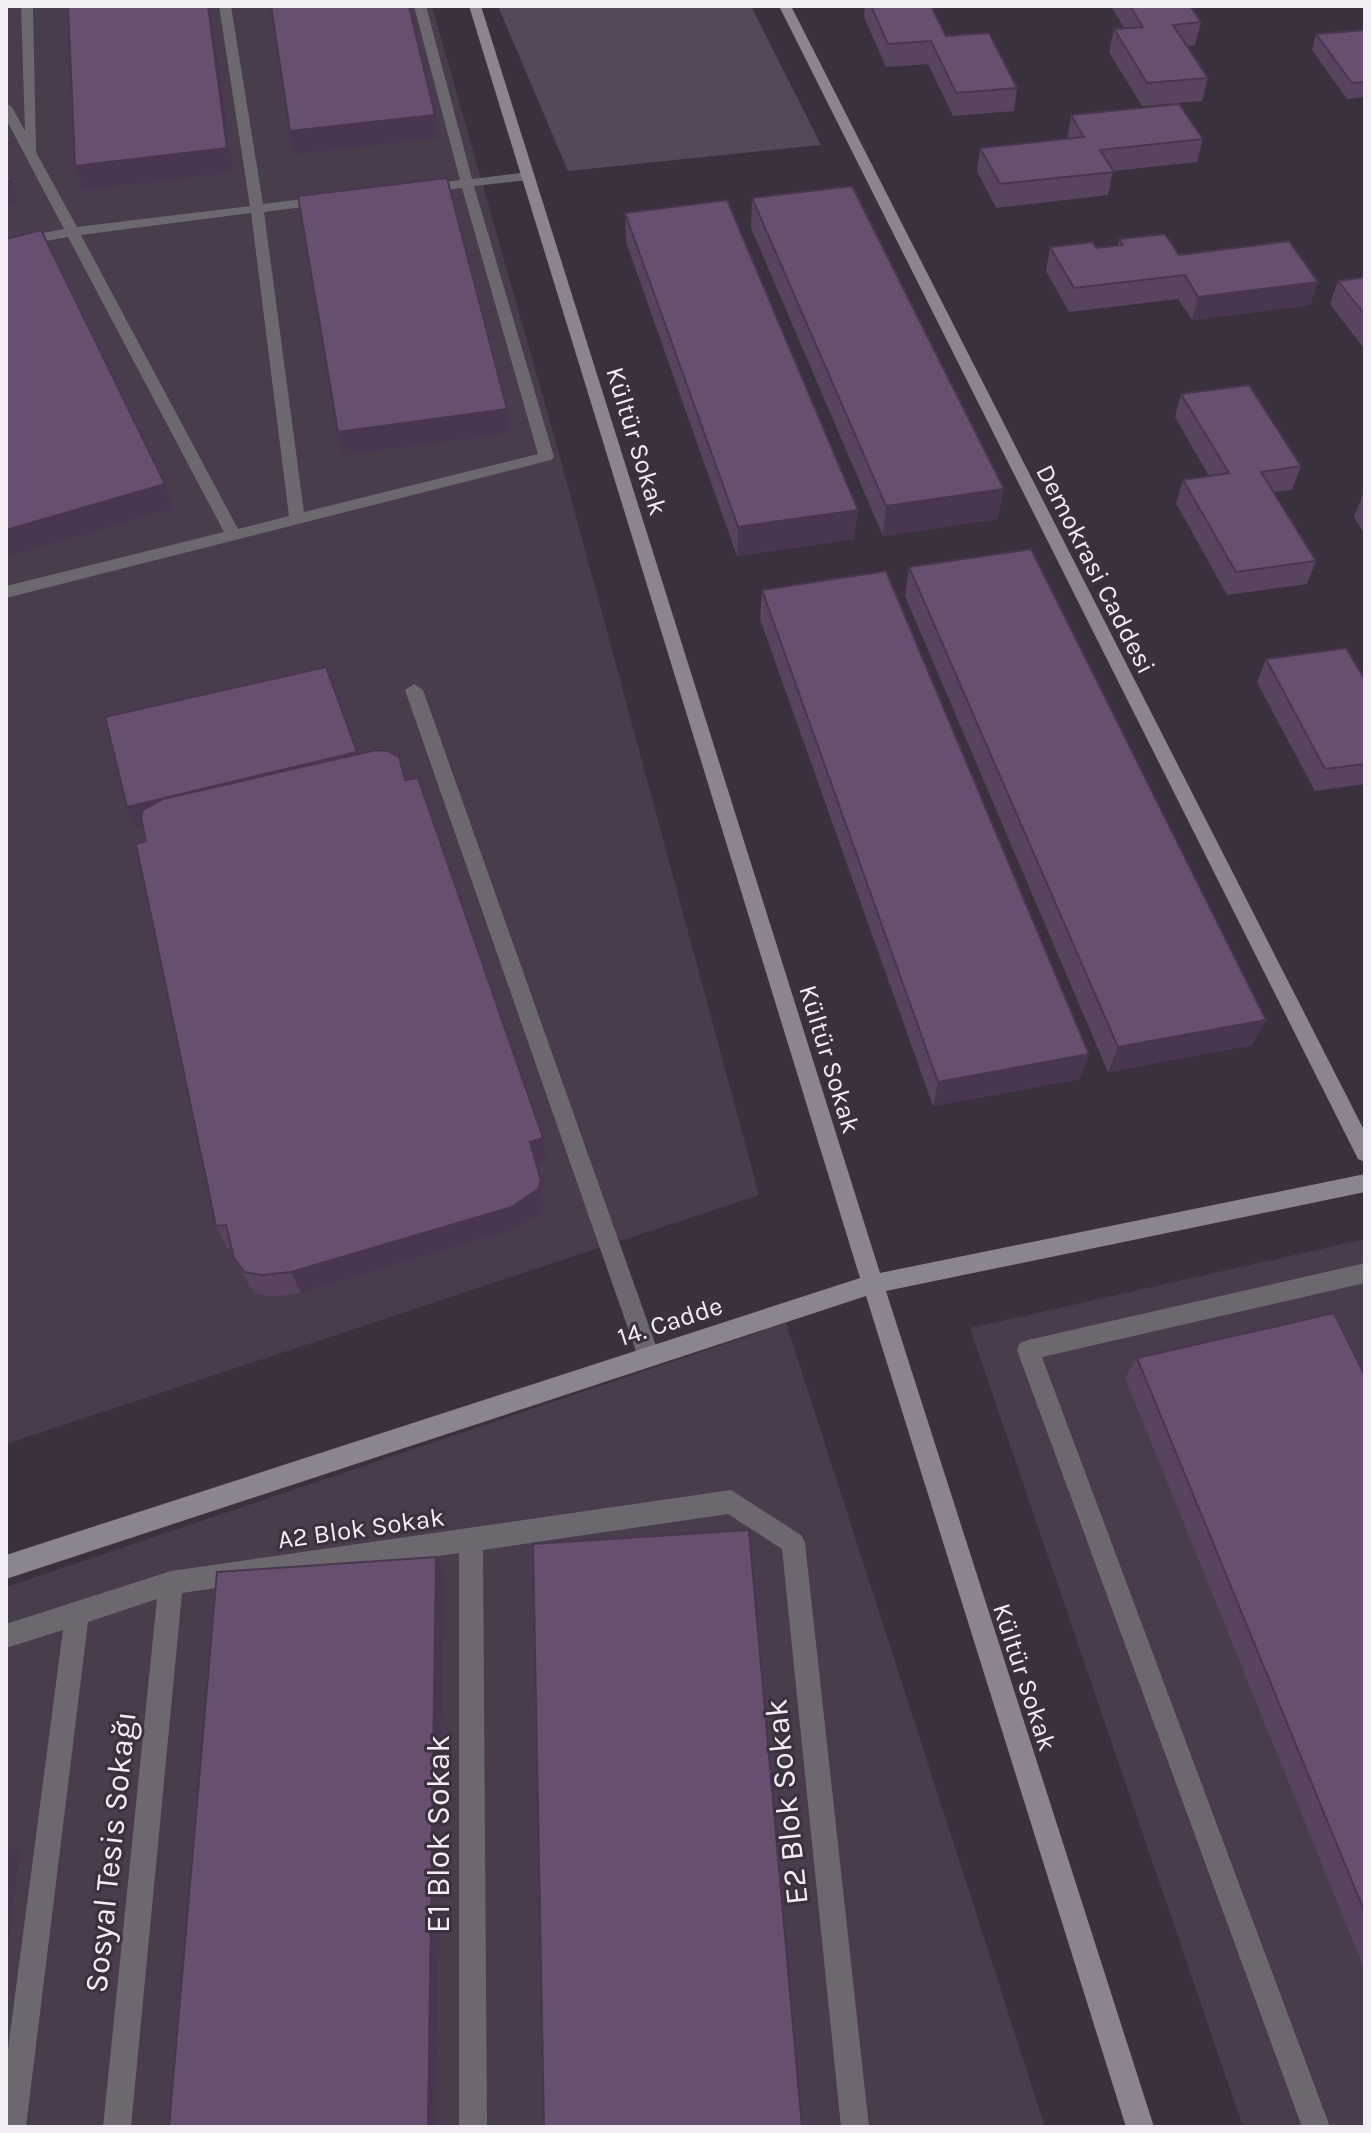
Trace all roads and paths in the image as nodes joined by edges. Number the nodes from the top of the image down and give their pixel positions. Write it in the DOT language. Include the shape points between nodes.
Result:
graph roads {
  1 [pos="27,6"];
  2 [pos="225,6"];
  3 [pos="420,6"];
  4 [pos="475,6"];
  5 [pos="785,6"];
  6 [pos="6,107"];
  7 [pos="32,157"];
  8 [pos="528,176"];
  9 [pos="467,184"];
  10 [pos="407,191"];
  11 [pos="347,198"];
  12 [pos="257,208"];
  13 [pos="72,232"];
  14 [pos="6,244"];
  15 [pos="297,519"];
  16 [pos="233,535"];
  17 [pos="6,592"];
  18 [pos="414,690"];
  19 [pos="1365,1153"];
  20 [pos="1365,1183"];
  21 [pos="1365,1273"];
  22 [pos="873,1284"];
  23 [pos="649,1357"];
  24 [pos="731,1502"];
  25 [pos="471,1540"];
  26 [pos="6,1567"];
  27 [pos="171,1583"];
  28 [pos="77,1613"];
  29 [pos="6,1636"];
  30 [pos="12,2127"];
  31 [pos="117,2127"];
  32 [pos="473,2127"];
  33 [pos="855,2127"];
  34 [pos="1140,2127"];
  35 [pos="1316,2127"];
  1 -- 7 [label="lane"];
  2 -- 12 [label="lane"];
  3 -- 9 [label="lane"];
  4 -- 8 [label="street, Kültür Sokak"];
  5 -- 19 [label="street, Demokrasi Caddesi"];
  6 -- 7 [label="lane"];
  7 -- 13 [label="lane"];
  8 -- 9 [label="lane"];
  8 -- 22 [label="street, Kültür Sokak"];
  9 -- 10 [label="lane"];
  9 -- 15 [label="lane" via="546,457"];
  11 -- 12 [label="lane"];
  12 -- 13 [label="lane"];
  12 -- 15 [label="lane"];
  13 -- 14 [label="lane"];
  13 -- 16 [label="lane"];
  15 -- 16 [label="lane"];
  16 -- 17 [label="lane"];
  18 -- 23 [label="lane"];
  20 -- 22 [label="street, 14. Cadde"];
  21 -- 35 [label="lane" via="1028,1350"];
  22 -- 23 [label="street, 14. Cadde"];
  22 -- 34 [label="street, Kültür Sokak"];
  23 -- 26 [label="street, 14. Cadde"];
  24 -- 25 [label="lane, A2 Blok Sokak"];
  24 -- 33 [label="lane, E2 Blok Sokak" via="793,1543"];
  25 -- 27 [label="lane, A2 Blok Sokak"];
  25 -- 32 [label="lane, E1 Blok Sokak"];
  27 -- 28 [label="lane, A2 Blok Sokak"];
  27 -- 31 [label="lane, Sosyal Tesis Sokağı"];
  28 -- 29 [label="lane, A2 Blok Sokak"];
  28 -- 30 [label="lane"];
}
